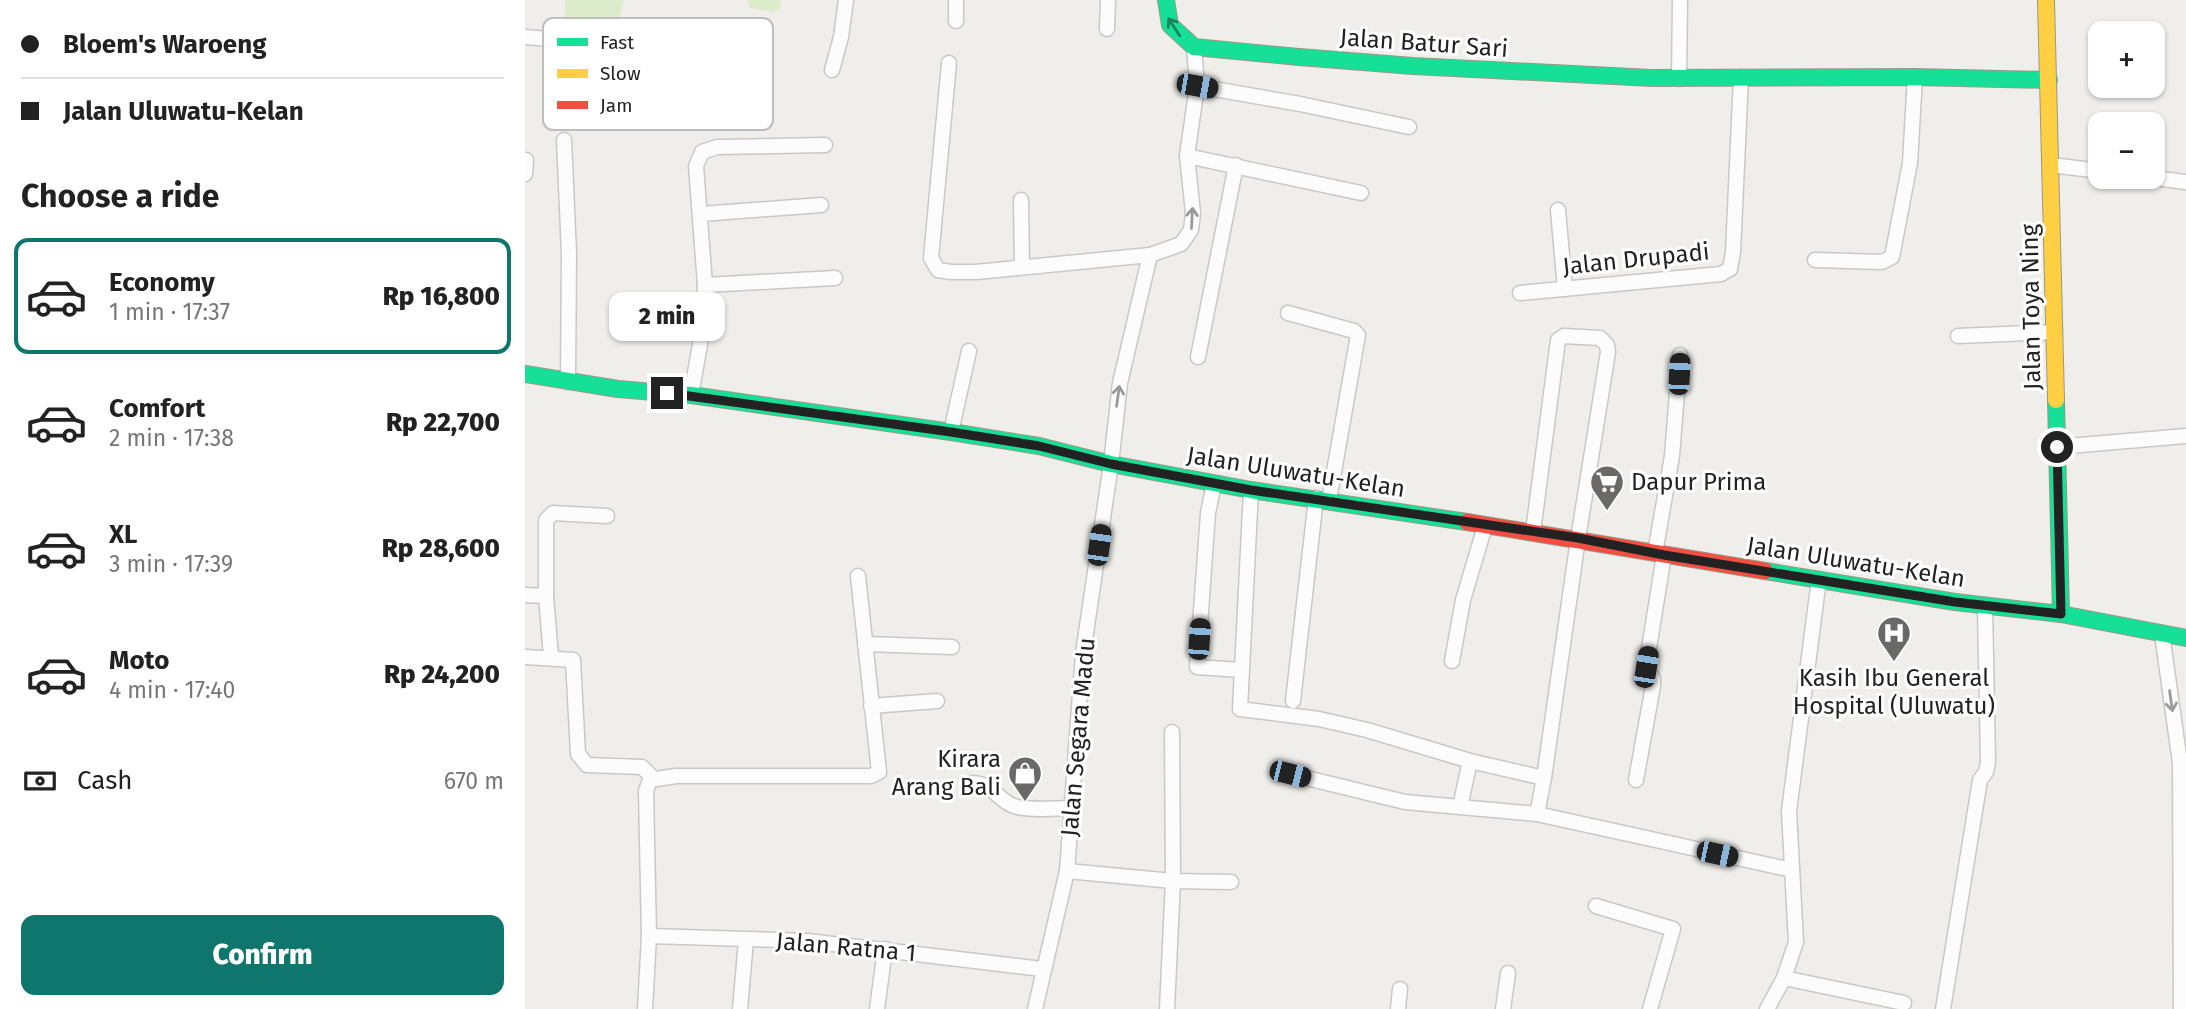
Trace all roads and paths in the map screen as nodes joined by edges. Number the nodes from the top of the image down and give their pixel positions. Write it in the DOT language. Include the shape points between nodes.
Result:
graph roads {
  1 [pos="846,0"];
  2 [pos="956,0"];
  3 [pos="1108,0"];
  4 [pos="1166,0"];
  5 [pos="1680,0"];
  6 [pos="2046,0"];
  7 [pos="956,21"];
  8 [pos="1107,29"];
  9 [pos="525,37"];
  10 [pos="543,39"];
  11 [pos="1194,47"];
  12 [pos="949,64"];
  13 [pos="832,70"];
  14 [pos="1741,77"];
  15 [pos="1915,77"];
  16 [pos="1679,79"];
  17 [pos="2049,80"];
  18 [pos="1197,86"];
  19 [pos="1409,127"];
  20 [pos="564,140"];
  21 [pos="825,145"];
  22 [pos="1187,156"];
  23 [pos="1236,165"];
  24 [pos="2051,165"];
  25 [pos="2088,170"];
  26 [pos="2165,179"];
  27 [pos="2186,182"];
  28 [pos="1361,193"];
  29 [pos="1021,200"];
  30 [pos="821,205"];
  31 [pos="1558,210"];
  32 [pos="701,215"];
  33 [pos="1150,255"];
  34 [pos="1815,260"];
  35 [pos="1022,267"];
  36 [pos="835,278"];
  37 [pos="705,285"];
  38 [pos="1565,289"];
  39 [pos="1520,293"];
  40 [pos="1288,313"];
  41 [pos="2055,332"];
  42 [pos="1958,336"];
  43 [pos="969,351"];
  44 [pos="1680,355"];
  45 [pos="1198,357"];
  46 [pos="525,374"];
  47 [pos="568,382"];
  48 [pos="691,395"];
  49 [pos="951,432"];
  50 [pos="2186,436"];
  51 [pos="2057,447"];
  52 [pos="1111,464"];
  53 [pos="1214,483"];
  54 [pos="1251,490"];
  55 [pos="1322,499"];
  56 [pos="607,516"];
  57 [pos="1485,526"];
  58 [pos="1533,532"];
  59 [pos="1578,538"];
  60 [pos="1659,554"];
  61 [pos="858,576"];
  62 [pos="1819,579"];
  63 [pos="525,595"];
  64 [pos="546,596"];
  65 [pos="1985,606"];
  66 [pos="2061,614"];
  67 [pos="2162,634"];
  68 [pos="2186,638"];
  69 [pos="865,644"];
  70 [pos="952,647"];
  71 [pos="525,657"];
  72 [pos="551,657"];
  73 [pos="1453,661"];
  74 [pos="1240,670"];
  75 [pos="937,701"];
  76 [pos="1293,701"];
  77 [pos="871,706"];
  78 [pos="1172,732"];
  79 [pos="1470,761"];
  80 [pos="1290,774"];
  81 [pos="653,778"];
  82 [pos="1545,779"];
  83 [pos="1636,780"];
  84 [pos="970,783"];
  85 [pos="1460,807"];
  86 [pos="1071,808"];
  87 [pos="1537,814"];
  88 [pos="1792,870"];
  89 [pos="1067,871"];
  90 [pos="1173,881"];
  91 [pos="1231,882"];
  92 [pos="1596,906"];
  93 [pos="649,936"];
  94 [pos="746,940"];
  95 [pos="885,949"];
  96 [pos="1042,969"];
  97 [pos="1508,973"];
  98 [pos="1784,978"];
  99 [pos="1400,989"];
  100 [pos="1904,1003"];
  101 [pos="645,1009"];
  102 [pos="740,1009"];
  103 [pos="877,1009"];
  104 [pos="1035,1009"];
  105 [pos="1167,1009"];
  106 [pos="1398,1009"];
  107 [pos="1503,1009"];
  108 [pos="1650,1009"];
  109 [pos="1767,1009"];
  110 [pos="1943,1009"];
  111 [pos="2181,1009"];
  1 -- 13 [label="street"];
  2 -- 7 [label="street"];
  3 -- 8 [label="street"];
  11 -- 4 [label="street, one-way" via="1170,25"];
  5 -- 16 [label="street"];
  6 -- 17 [label="street, Jalan Toya Ning"];
  9 -- 10 [label="street"];
  11 -- 16 [label="street, Jalan Batur Sari" via="1413,66"];
  11 -- 18 [label="street"];
  12 -- 35 [label="street" via="933,264 942,272"];
  14 -- 15 [label="street"];
  14 -- 16 [label="street"];
  14 -- 38 [label="street, Jalan Drupadi" via="1730,270"];
  15 -- 17 [label="street"];
  15 -- 34 [label="street" via="1910,163 1892,257 1882,262"];
  17 -- 24 [label="street, Jalan Toya Ning"];
  18 -- 19 [label="street"];
  18 -- 22 [label="street"];
  20 -- 47 [label="street"];
  21 -- 32 [label="street" via="704,150 696,166"];
  22 -- 23 [label="street"];
  33 -- 22 [label="street, one-way" via="1181,244 1191,230"];
  23 -- 28 [label="street"];
  23 -- 45 [label="street"];
  24 -- 25 [label="street"];
  24 -- 41 [label="street, Jalan Toya Ning"];
  26 -- 27 [label="street"];
  29 -- 35 [label="street"];
  30 -- 32 [label="street"];
  31 -- 38 [label="street"];
  32 -- 37 [label="street"];
  33 -- 35 [label="street"];
  52 -- 33 [label="street, one-way" via="1120,383"];
  36 -- 37 [label="street"];
  37 -- 48 [label="street"];
  38 -- 39 [label="street, Jalan Drupadi"];
  40 -- 55 [label="street" via="1354,331 1358,337"];
  41 -- 42 [label="street"];
  41 -- 51 [label="street, Jalan Toya Ning"];
  43 -- 49 [label="street"];
  44 -- 60 [label="street"];
  46 -- 47 [label="street, Jalan Uluwatu-Kelan"];
  47 -- 48 [label="street, Jalan Uluwatu-Kelan"];
  48 -- 49 [label="street, Jalan Uluwatu-Kelan"];
  49 -- 52 [label="street, Jalan Uluwatu-Kelan" via="1039,446"];
  50 -- 51 [label="street"];
  51 -- 66 [label="street, Jalan Toya Ning"];
  52 -- 53 [label="street, Jalan Uluwatu-Kelan"];
  52 -- 86 [label="street, Jalan Segara Madu" via="1083,653"];
  53 -- 54 [label="street, Jalan Uluwatu-Kelan"];
  53 -- 74 [label="street" via="1197,667"];
  54 -- 55 [label="street, Jalan Uluwatu-Kelan"];
  54 -- 74 [label="street"];
  55 -- 57 [label="street, Jalan Uluwatu-Kelan"];
  55 -- 76 [label="street"];
  56 -- 64 [label="street" via="548,515"];
  57 -- 58 [label="street, Jalan Uluwatu-Kelan"];
  57 -- 73 [label="street" via="1463,600"];
  58 -- 59 [label="street, Jalan Uluwatu-Kelan"];
  58 -- 59 [label="street" via="1557,343 1564,336 1600,338 1608,352"];
  59 -- 60 [label="street, Jalan Uluwatu-Kelan"];
  59 -- 82 [label="street"];
  60 -- 62 [label="street, Jalan Uluwatu-Kelan"];
  60 -- 83 [label="street" via="1646,667 1653,686"];
  61 -- 69 [label="street"];
  62 -- 65 [label="street, Jalan Uluwatu-Kelan"];
  62 -- 88 [label="street" via="1790,795"];
  63 -- 64 [label="street"];
  64 -- 72 [label="street"];
  65 -- 66 [label="street, Jalan Uluwatu-Kelan"];
  65 -- 110 [label="street" via="1988,762 1980,780"];
  66 -- 67 [label="street, Jalan Uluwatu-Kelan"];
  67 -- 68 [label="street, Jalan Uluwatu-Kelan"];
  67 -- 111 [label="street, one-way" via="2180,763"];
  69 -- 70 [label="street"];
  69 -- 77 [label="street"];
  71 -- 72 [label="street"];
  72 -- 81 [label="street" via="571,658 575,663 578,754 583,762 642,767"];
  74 -- 79 [label="street" via="1242,710 1319,719"];
  75 -- 77 [label="street"];
  77 -- 81 [label="street" via="879,769 874,776"];
  78 -- 90 [label="street"];
  79 -- 82 [label="street"];
  79 -- 85 [label="street"];
  80 -- 85 [label="street" via="1405,802"];
  81 -- 93 [label="street" via="646,791"];
  82 -- 87 [label="street"];
  84 -- 86 [label="street" via="982,783 1017,807"];
  85 -- 87 [label="street"];
  86 -- 89 [label="street, Jalan Segara Madu"];
  87 -- 88 [label="street"];
  88 -- 98 [label="street" via="1797,933"];
  89 -- 90 [label="street"];
  89 -- 96 [label="street, Jalan Segara Madu"];
  90 -- 91 [label="street"];
  90 -- 105 [label="street"];
  92 -- 108 [label="street" via="1674,929"];
  93 -- 94 [label="street, Jalan Ratna 1"];
  93 -- 101 [label="street"];
  94 -- 95 [label="street, Jalan Ratna 1"];
  94 -- 102 [label="street"];
  95 -- 96 [label="street, Jalan Ratna 1"];
  95 -- 103 [label="street"];
  96 -- 104 [label="street, Jalan Segara Madu"];
  97 -- 107 [label="street"];
  98 -- 100 [label="street"];
  98 -- 109 [label="street"];
  99 -- 106 [label="street"];
}
